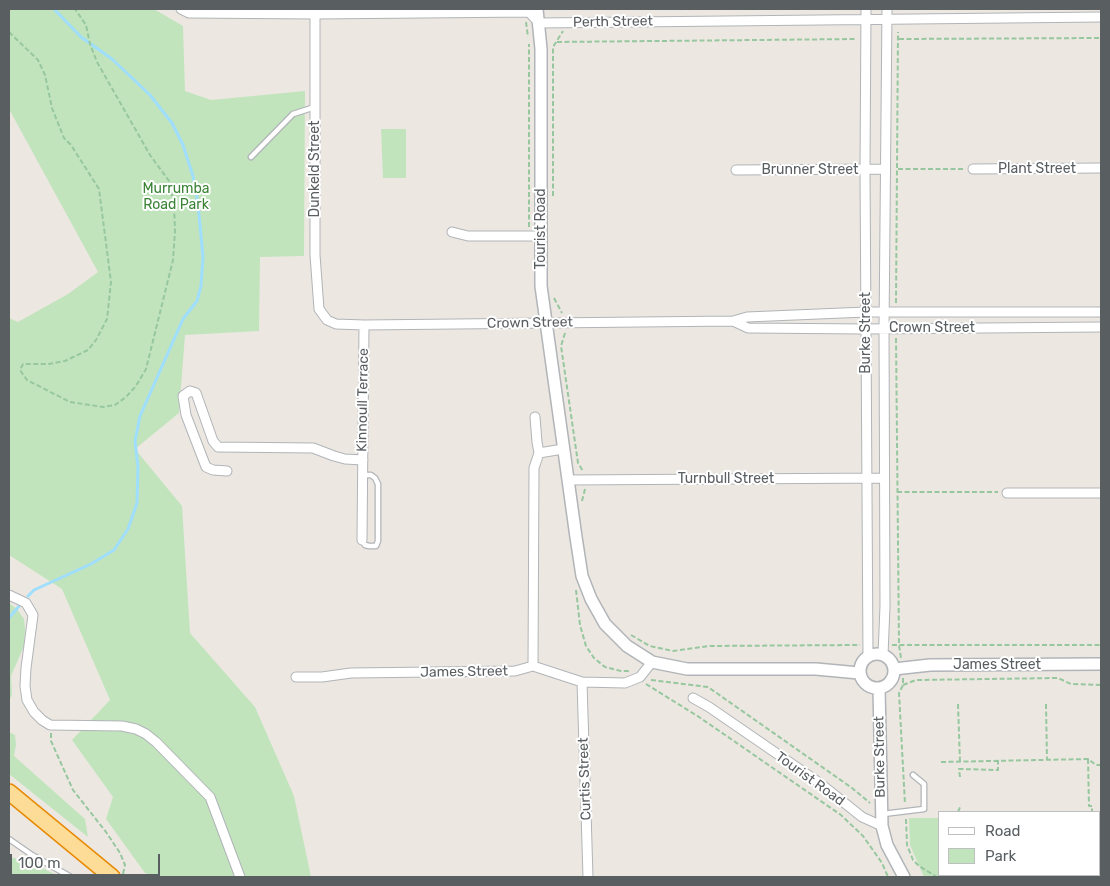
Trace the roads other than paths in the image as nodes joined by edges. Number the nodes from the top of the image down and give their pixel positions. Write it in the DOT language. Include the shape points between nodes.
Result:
graph roads {
  1 [pos="537,9"];
  2 [pos="866,9"];
  3 [pos="185,11"];
  4 [pos="270,11"];
  5 [pos="315,14"];
  6 [pos="887,14"];
  7 [pos="1101,17"];
  8 [pos="866,19"];
  9 [pos="539,23"];
  10 [pos="315,107"];
  11 [pos="250,157"];
  12 [pos="1101,168"];
  13 [pos="865,169"];
  14 [pos="884,169"];
  15 [pos="973,169"];
  16 [pos="736,170"];
  17 [pos="452,232"];
  18 [pos="540,236"];
  19 [pos="866,312"];
  20 [pos="884,312"];
  21 [pos="1101,312"];
  22 [pos="327,320"];
  23 [pos="734,321"];
  24 [pos="545,322"];
  25 [pos="364,325"];
  26 [pos="1101,327"];
  27 [pos="884,328"];
  28 [pos="866,329"];
  29 [pos="535,417"];
  30 [pos="563,449"];
  31 [pos="540,453"];
  32 [pos="362,460"];
  33 [pos="227,471"];
  34 [pos="362,474"];
  35 [pos="867,478"];
  36 [pos="884,478"];
  37 [pos="568,480"];
  38 [pos="1007,493"];
  39 [pos="1101,493"];
  40 [pos="362,540"];
  41 [pos="9,595"];
  42 [pos="883,650"];
  43 [pos="868,651"];
  44 [pos="652,662"];
  45 [pos="1101,664"];
  46 [pos="533,666"];
  47 [pos="898,669"];
  48 [pos="859,673"];
  49 [pos="296,677"];
  50 [pos="582,682"];
  51 [pos="879,688"];
  52 [pos="693,698"];
  53 [pos="913,776"];
  54 [pos="9,792"];
  55 [pos="879,816"];
  56 [pos="9,839"];
  57 [pos="71,877"];
  58 [pos="110,877"];
  59 [pos="240,877"];
  60 [pos="588,877"];
  61 [pos="904,877"];
  1 -- 9 [label="street, Tourist Road"];
  2 -- 8 [label="street, Burke Street"];
  3 -- 4 [label="street, Perth Street"];
  4 -- 5 [label="street, Perth Street"];
  5 -- 9 [label="street, Perth Street" via="529,12"];
  5 -- 10 [label="street, Dunkeld Street"];
  6 -- 7 [label="street, Perth Street"];
  6 -- 8 [label="street, Perth Street"];
  6 -- 14 [label="street, Burke Street"];
  8 -- 9 [label="street, Perth Street"];
  8 -- 13 [label="street, Burke Street"];
  9 -- 18 [label="street, Tourist Road"];
  10 -- 11 [label="lane" via="293,114"];
  10 -- 22 [label="street, Dunkeld Street" via="315,255 319,309"];
  12 -- 15 [label="street, Plant Street"];
  13 -- 14 [label="street, Brunner Street"];
  13 -- 16 [label="street, Brunner Street"];
  13 -- 19 [label="street, Burke Street"];
  14 -- 20 [label="street, Burke Street"];
  17 -- 18 [label="street" via="468,236"];
  18 -- 24 [label="street, Tourist Road"];
  19 -- 20 [label="street, Crown Street"];
  19 -- 23 [label="street, Crown Street" via="747,317"];
  19 -- 28 [label="street, Burke Street"];
  20 -- 21 [label="street, Crown Street"];
  20 -- 27 [label="street, Burke Street"];
  22 -- 25 [label="street, Crown Street" via="336,324"];
  23 -- 24 [label="street, Crown Street"];
  23 -- 28 [label="street, Crown Street" via="748,328"];
  24 -- 25 [label="street, Crown Street"];
  24 -- 30 [label="street, Tourist Road"];
  25 -- 32 [label="street, Kinnoull Terrace"];
  26 -- 27 [label="street, Crown Street"];
  27 -- 28 [label="street, Crown Street"];
  27 -- 36 [label="street, Burke Street"];
  28 -- 35 [label="street, Burke Street"];
  29 -- 31 [label="street"];
  30 -- 31 [label="street"];
  30 -- 37 [label="street, Tourist Road"];
  31 -- 46 [label="street" via="534,468"];
  32 -- 33 [label="street" via="334,456 313,448 218,447 212,441 196,393 190,391 183,396 186,415 206,466"];
  32 -- 34 [label="street, Kinnoull Terrace"];
  34 -- 40 [label="street, Kinnoull Terrace"];
  34 -- 40 [label="lane, Kinnoull Terrace" via="371,475 378,484 378,541 376,546 370,546"];
  35 -- 36 [label="street, Turnbull Street"];
  35 -- 37 [label="street, Turnbull Street"];
  35 -- 43 [label="street, Burke Street"];
  36 -- 42 [label="street, Burke Street" via="886,606"];
  37 -- 44 [label="street, Tourist Road" via="582,576 590,599 605,624 627,646"];
  38 -- 39 [label="street"];
  41 -- 59 [label="street" via="26,603 33,615 25,686 27,700 34,712 50,725 122,726 136,729 151,738 210,797"];
  42 -- 43 [label="street" via="873,654"];
  42 -- 47 [label="street"];
  43 -- 48 [label="street"];
  44 -- 48 [label="street" via="687,669 816,669"];
  44 -- 50 [label="street, James Street" via="640,677 625,682"];
  45 -- 47 [label="street, James Street" via="930,665"];
  46 -- 49 [label="street, James Street" via="515,671"];
  46 -- 50 [label="street, James Street"];
  47 -- 51 [label="street" via="888,684"];
  48 -- 51 [label="street" via="868,686"];
  50 -- 60 [label="street, Curtis Street"];
  51 -- 55 [label="street, Burke Street"];
  52 -- 55 [label="street, Tourist Road" via="821,784 862,818"];
  53 -- 55 [label="lane" via="924,784 924,809"];
  54 -- 58 [label="highway"];
  55 -- 61 [label="street" via="887,845"];
  56 -- 57 [label="lane"];
}
